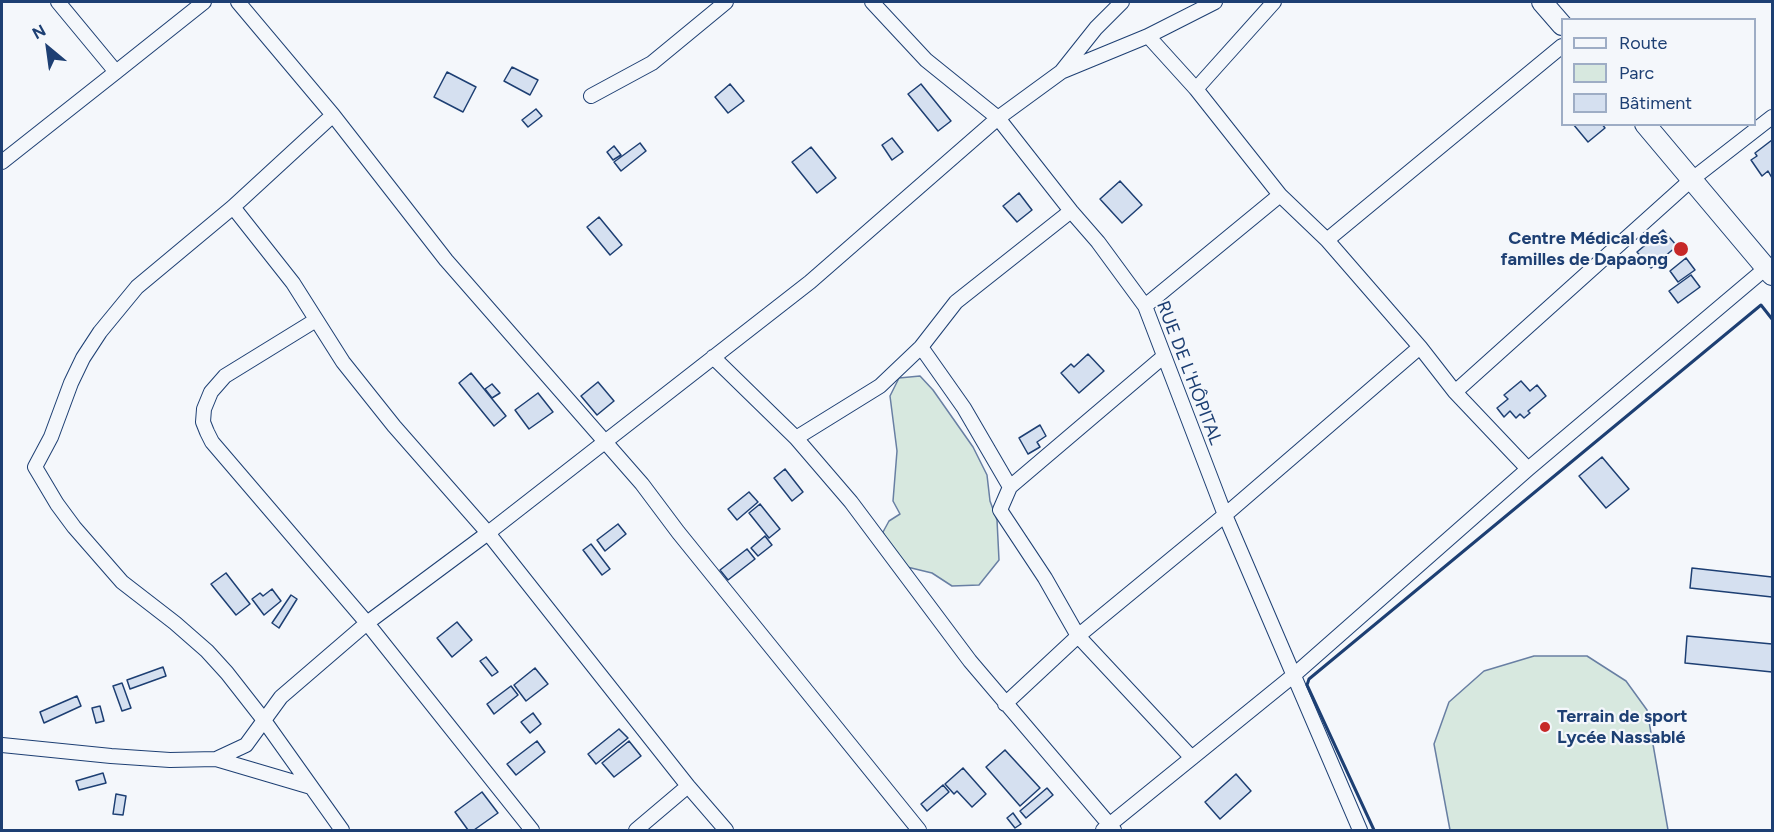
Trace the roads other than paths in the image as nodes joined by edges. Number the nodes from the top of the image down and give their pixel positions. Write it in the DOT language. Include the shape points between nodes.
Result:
graph roads {
  1 [pos="58,2"];
  2 [pos="204,2"];
  3 [pos="238,2"];
  4 [pos="726,2"];
  5 [pos="872,2"];
  6 [pos="1122,2"];
  7 [pos="1215,2"];
  8 [pos="1274,2"];
  9 [pos="1148,36"];
  10 [pos="1561,48"];
  11 [pos="117,72"];
  12 [pos="1061,72"];
  13 [pos="1196,89"];
  14 [pos="591,96"];
  15 [pos="333,115"];
  16 [pos="1773,117"];
  17 [pos="998,118"];
  18 [pos="1647,126"];
  19 [pos="2,162"];
  20 [pos="1691,180"];
  21 [pos="1280,195"];
  22 [pos="233,207"];
  23 [pos="1071,211"];
  24 [pos="1327,240"];
  25 [pos="1769,271"];
  26 [pos="1145,306"];
  27 [pos="316,320"];
  28 [pos="921,347"];
  29 [pos="1420,347"];
  30 [pos="713,357"];
  31 [pos="1163,357"];
  32 [pos="1455,392"];
  33 [pos="796,438"];
  34 [pos="606,440"];
  35 [pos="1528,469"];
  36 [pos="1010,487"];
  37 [pos="1225,514"];
  38 [pos="488,533"];
  39 [pos="368,623"];
  40 [pos="1078,636"];
  41 [pos="1294,675"];
  42 [pos="1005,704"];
  43 [pos="263,719"];
  44 [pos="2,745"];
  45 [pos="1192,758"];
  46 [pos="216,759"];
  47 [pos="688,786"];
  48 [pos="311,787"];
  49 [pos="1109,829"];
  50 [pos="342,831"];
  51 [pos="532,831"];
  52 [pos="636,831"];
  53 [pos="726,831"];
  54 [pos="919,831"];
  55 [pos="1360,831"];
  1 -- 11 [label="street"];
  2 -- 11 [label="street"];
  3 -- 15 [label="street"];
  4 -- 14 [label="street" via="652,63"];
  5 -- 17 [label="street, RUE DE L'HÔPITAL" via="927,60"];
  6 -- 12 [label="street"];
  7 -- 9 [label="street"];
  8 -- 13 [label="street"];
  9 -- 12 [label="street"];
  9 -- 13 [label="street"];
  10 -- 24 [label="street"];
  11 -- 19 [label="street"];
  12 -- 17 [label="street"];
  13 -- 21 [label="street"];
  15 -- 22 [label="street"];
  15 -- 34 [label="street" via="446,260"];
  16 -- 20 [label="street"];
  17 -- 23 [label="street, RUE DE L'HÔPITAL"];
  17 -- 30 [label="street" via="810,282"];
  18 -- 20 [label="main road"];
  20 -- 25 [label="main road"];
  20 -- 32 [label="street"];
  21 -- 24 [label="street"];
  21 -- 26 [label="street"];
  22 -- 27 [label="street" via="278,262"];
  22 -- 43 [label="street" via="137,287 100,332 83,358 35,467 57,504 122,582 207,651"];
  23 -- 26 [label="street, RUE DE L'HÔPITAL"];
  23 -- 28 [label="street" via="956,302"];
  24 -- 29 [label="street"];
  25 -- 35 [label="street"];
  26 -- 31 [label="street, RUE DE L'HÔPITAL"];
  27 -- 38 [label="street" via="343,362 394,426"];
  27 -- 39 [label="street" via="225,376 211,392 203,422 212,442"];
  28 -- 33 [label="street" via="880,386"];
  28 -- 36 [label="street" via="964,408"];
  29 -- 32 [label="street"];
  29 -- 37 [label="street"];
  30 -- 33 [label="street"];
  30 -- 34 [label="street"];
  31 -- 36 [label="street"];
  31 -- 37 [label="street, RUE DE L'HÔPITAL"];
  32 -- 35 [label="street"];
  33 -- 42 [label="street" via="851,502"];
  34 -- 38 [label="street"];
  34 -- 54 [label="street"];
  35 -- 41 [label="street"];
  36 -- 40 [label="street" via="1000,510"];
  37 -- 40 [label="street"];
  37 -- 41 [label="street, RUE DE L'HÔPITAL"];
  38 -- 39 [label="street"];
  38 -- 47 [label="street"];
  39 -- 43 [label="street" via="281,697"];
  39 -- 51 [label="street"];
  40 -- 42 [label="street"];
  40 -- 45 [label="street"];
  41 -- 45 [label="street"];
  41 -- 55 [label="street, RUE DE L'HÔPITAL"];
  42 -- 49 [label="street"];
  43 -- 46 [label="street" via="246,745"];
  43 -- 48 [label="street"];
  44 -- 46 [label="street" via="170,760"];
  45 -- 49 [label="street"];
  46 -- 48 [label="street"];
  47 -- 52 [label="street"];
  47 -- 53 [label="street"];
  48 -- 50 [label="street"];
}
